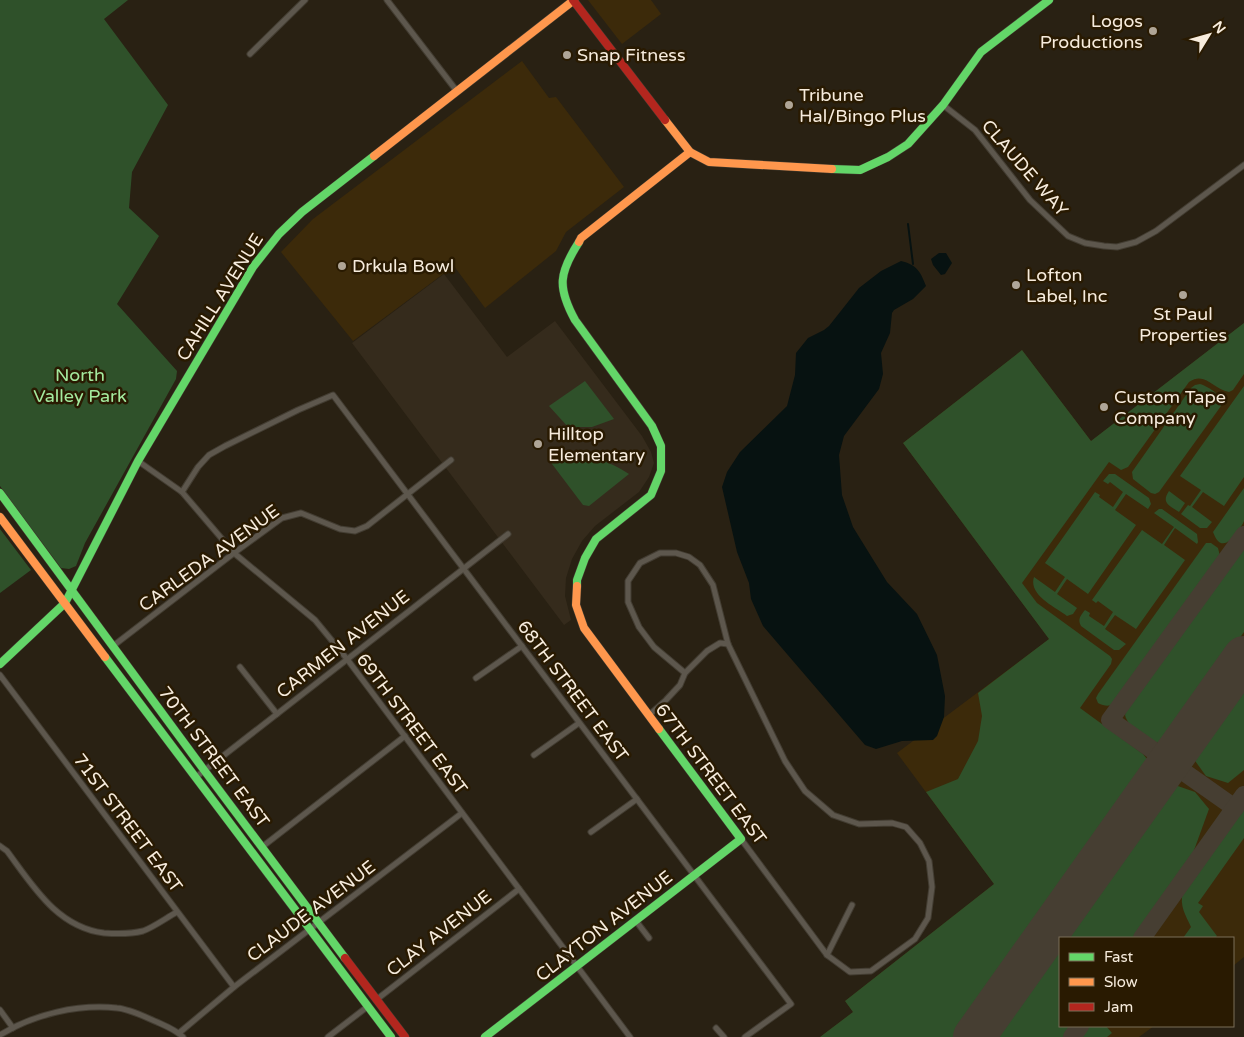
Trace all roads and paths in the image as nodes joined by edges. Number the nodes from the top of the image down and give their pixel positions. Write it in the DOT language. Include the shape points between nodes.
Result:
graph roads {
  1 [pos="305,0"];
  2 [pos="387,0"];
  3 [pos="573,0"];
  4 [pos="1049,0"];
  5 [pos="250,54"];
  6 [pos="456,90"];
  7 [pos="943,105"];
  8 [pos="690,152"];
  9 [pos="1244,165"];
  10 [pos="451,460"];
  11 [pos="138,461"];
  12 [pos="182,492"];
  13 [pos="0,493"];
  14 [pos="408,495"];
  15 [pos="0,517"];
  16 [pos="508,534"];
  17 [pos="234,553"];
  18 [pos="464,569"];
  19 [pos="71,590"];
  20 [pos="64,603"];
  21 [pos="728,644"];
  22 [pos="114,646"];
  23 [pos="522,646"];
  24 [pos="347,659"];
  25 [pos="0,664"];
  26 [pos="240,667"];
  27 [pos="685,673"];
  28 [pos="0,676"];
  29 [pos="476,678"];
  30 [pos="276,714"];
  31 [pos="648,715"];
  32 [pos="579,723"];
  33 [pos="405,736"];
  34 [pos="534,755"];
  35 [pos="204,770"];
  36 [pos="196,777"];
  37 [pos="637,799"];
  38 [pos="462,813"];
  39 [pos="592,832"];
  40 [pos="741,839"];
  41 [pos="0,846"];
  42 [pos="262,847"];
  43 [pos="695,875"];
  44 [pos="519,889"];
  45 [pos="852,905"];
  46 [pos="177,912"];
  47 [pos="636,921"];
  48 [pos="319,923"];
  49 [pos="311,929"];
  50 [pos="649,938"];
  51 [pos="828,955"];
  52 [pos="578,965"];
  53 [pos="234,987"];
  54 [pos="376,1000"];
  55 [pos="367,1007"];
  56 [pos="0,1010"];
  57 [pos="13,1028"];
  58 [pos="716,1028"];
  59 [pos="0,1035"];
  60 [pos="181,1035"];
  61 [pos="328,1037"];
  62 [pos="391,1037"];
  63 [pos="405,1037"];
  64 [pos="485,1037"];
  65 [pos="630,1037"];
  66 [pos="724,1037"];
  67 [pos="745,1037"];
  1 -- 5 [label="street"];
  2 -- 6 [label="street"];
  3 -- 6 [label="street, CAHILL AVENUE"];
  3 -- 8 [label="street"];
  4 -- 7 [label="street" via="981,52"];
  6 -- 11 [label="street, CAHILL AVENUE" via="302,212 279,234 253,266"];
  7 -- 8 [label="street" via="908,144 860,170 708,162"];
  7 -- 9 [label="street, CLAUDE WAY" via="976,130 1030,200 1068,236 1104,246 1117,247 1136,242 1156,231"];
  8 -- 31 [label="street, 67TH STREET EAST" via="581,238 567,260 561,283 566,304 575,320 652,426 661,446 661,471 651,495 596,539 577,580 576,605 584,628"];
  10 -- 14 [label="street, CARLEDA AVENUE"];
  11 -- 12 [label="street, 69TH STREET EAST"];
  11 -- 19 [label="street, CAHILL AVENUE"];
  12 -- 14 [label="street, 68TH STREET EAST" via="209,455 333,395"];
  12 -- 17 [label="street, 69TH STREET EAST"];
  13 -- 19 [label="street, 70TH STREET EAST"];
  14 -- 17 [label="street, CARLEDA AVENUE" via="367,526 355,531 340,529 301,513 282,518"];
  14 -- 18 [label="street, 68TH STREET EAST"];
  15 -- 20 [label="street, 70TH STREET EAST"];
  16 -- 18 [label="street, CARMEN AVENUE"];
  17 -- 22 [label="street, CARLEDA AVENUE"];
  17 -- 24 [label="street, 69TH STREET EAST" via="315,620"];
  18 -- 23 [label="street, 68TH STREET EAST"];
  18 -- 24 [label="street, CARMEN AVENUE"];
  19 -- 20 [label="street, CAHILL AVENUE"];
  19 -- 22 [label="street, 70TH STREET EAST"];
  20 -- 25 [label="street, CAHILL AVENUE"];
  20 -- 36 [label="street, 70TH STREET EAST"];
  21 -- 27 [label="street" via="720,643 707,651"];
  21 -- 27 [label="street" via="713,585 700,565 676,553 660,553 640,563 628,581 628,602 639,627 654,647"];
  21 -- 51 [label="street, 67TH STREET EAST" via="785,761 805,791 833,815 859,824 892,823 906,828 920,842 929,860 932,887 928,918 915,939 871,971 850,972"];
  22 -- 35 [label="street, 70TH STREET EAST"];
  23 -- 29 [label="street"];
  23 -- 32 [label="street, 68TH STREET EAST"];
  24 -- 30 [label="street, CARMEN AVENUE"];
  24 -- 33 [label="street, 69TH STREET EAST"];
  26 -- 30 [label="street"];
  27 -- 31 [label="street" via="680,685"];
  28 -- 46 [label="street, 71ST STREET EAST"];
  30 -- 35 [label="street, CARMEN AVENUE"];
  31 -- 40 [label="street, 67TH STREET EAST"];
  32 -- 34 [label="street"];
  32 -- 37 [label="street, 68TH STREET EAST"];
  33 -- 38 [label="street, 69TH STREET EAST"];
  33 -- 42 [label="street"];
  35 -- 36 [label="street, CARMEN AVENUE"];
  35 -- 42 [label="street, 70TH STREET EAST"];
  36 -- 49 [label="street, 70TH STREET EAST"];
  37 -- 39 [label="street"];
  37 -- 43 [label="street, 68TH STREET EAST"];
  38 -- 44 [label="street, 69TH STREET EAST"];
  38 -- 48 [label="street, CLAUDE AVENUE"];
  40 -- 43 [label="street, CLAYTON AVENUE"];
  40 -- 51 [label="street, 67TH STREET EAST"];
  41 -- 46 [label="street" via="50,905 78,926 97,932 127,933 144,930"];
  42 -- 48 [label="street, 70TH STREET EAST"];
  43 -- 47 [label="street, CLAYTON AVENUE"];
  43 -- 67 [label="street, 68TH STREET EAST" via="792,1004"];
  44 -- 52 [label="street, 69TH STREET EAST"];
  44 -- 54 [label="street, CLAY AVENUE"];
  45 -- 51 [label="street"];
  46 -- 53 [label="street, 71ST STREET EAST"];
  47 -- 50 [label="street"];
  47 -- 52 [label="street, CLAYTON AVENUE"];
  48 -- 49 [label="street, CLAUDE AVENUE"];
  48 -- 54 [label="street, 70TH STREET EAST"];
  49 -- 53 [label="street, CLAUDE AVENUE"];
  49 -- 55 [label="street, 70TH STREET EAST"];
  52 -- 64 [label="street, CLAYTON AVENUE"];
  52 -- 65 [label="street, 69TH STREET EAST"];
  53 -- 60 [label="street, CLAUDE AVENUE"];
  54 -- 63 [label="street, 70TH STREET EAST"];
  55 -- 61 [label="street"];
  55 -- 62 [label="street, 70TH STREET EAST"];
  56 -- 57 [label="street"];
  57 -- 59 [label="street"];
  57 -- 60 [label="street" via="56,1012 87,1007 119,1008"];
  58 -- 66 [label="street"];
}
